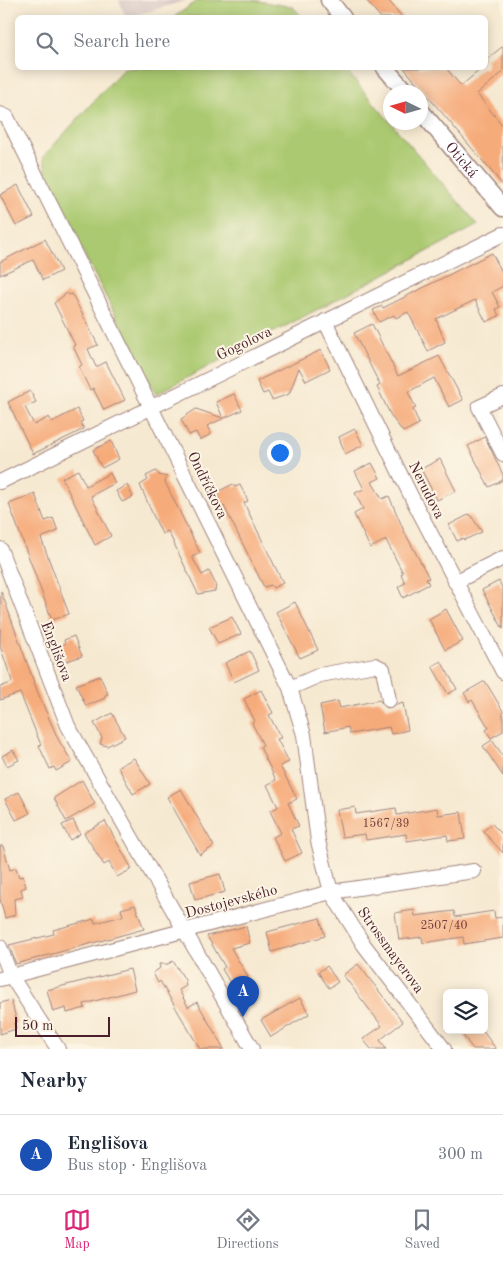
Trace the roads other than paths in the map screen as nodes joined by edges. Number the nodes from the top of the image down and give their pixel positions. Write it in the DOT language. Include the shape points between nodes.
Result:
graph roads {
  1 [pos="329,0"];
  2 [pos="341,15"];
  3 [pos="387,70"];
  4 [pos="400,85"];
  5 [pos="0,114"];
  6 [pos="428,119"];
  7 [pos="503,208"];
  8 [pos="503,234"];
  9 [pos="326,321"];
  10 [pos="503,396"];
  11 [pos="151,407"];
  12 [pos="503,454"];
  13 [pos="0,482"];
  14 [pos="0,549"];
  15 [pos="503,558"];
  16 [pos="455,582"];
  17 [pos="503,672"];
  18 [pos="290,688"];
  19 [pos="389,700"];
  20 [pos="474,871"];
  21 [pos="331,892"];
  22 [pos="184,930"];
  23 [pos="0,948"];
  24 [pos="6,978"];
  25 [pos="58,1049"];
  26 [pos="252,1049"];
  27 [pos="444,1049"];
  1 -- 2 [label="street"];
  3 -- 4 [label="street"];
  5 -- 11 [label="street, Ondříčkova" via="7,117"];
  6 -- 7 [label="street, Otická"];
  8 -- 9 [label="street, Gogolova"];
  9 -- 11 [label="street, Gogolova"];
  9 -- 16 [label="street, Nerudova"];
  10 -- 12 [label="street" via="479,407"];
  11 -- 13 [label="street, Gogolova"];
  11 -- 18 [label="street, Ondříčkova"];
  14 -- 22 [label="street, Englišova" via="68,726"];
  15 -- 16 [label="street"];
  16 -- 17 [label="street, Nerudova"];
  18 -- 19 [label="street" via="320,674 375,665 383,669"];
  18 -- 21 [label="street, Ondříčkova" via="304,735 318,841"];
  20 -- 21 [label="street, Dostojevského"];
  21 -- 22 [label="street, Dostojevského"];
  21 -- 27 [label="street, Strossmayerova" via="364,945"];
  22 -- 24 [label="street, Dostojevského"];
  22 -- 26 [label="street, Englišova"];
  23 -- 24 [label="street"];
  24 -- 25 [label="street"];
}
